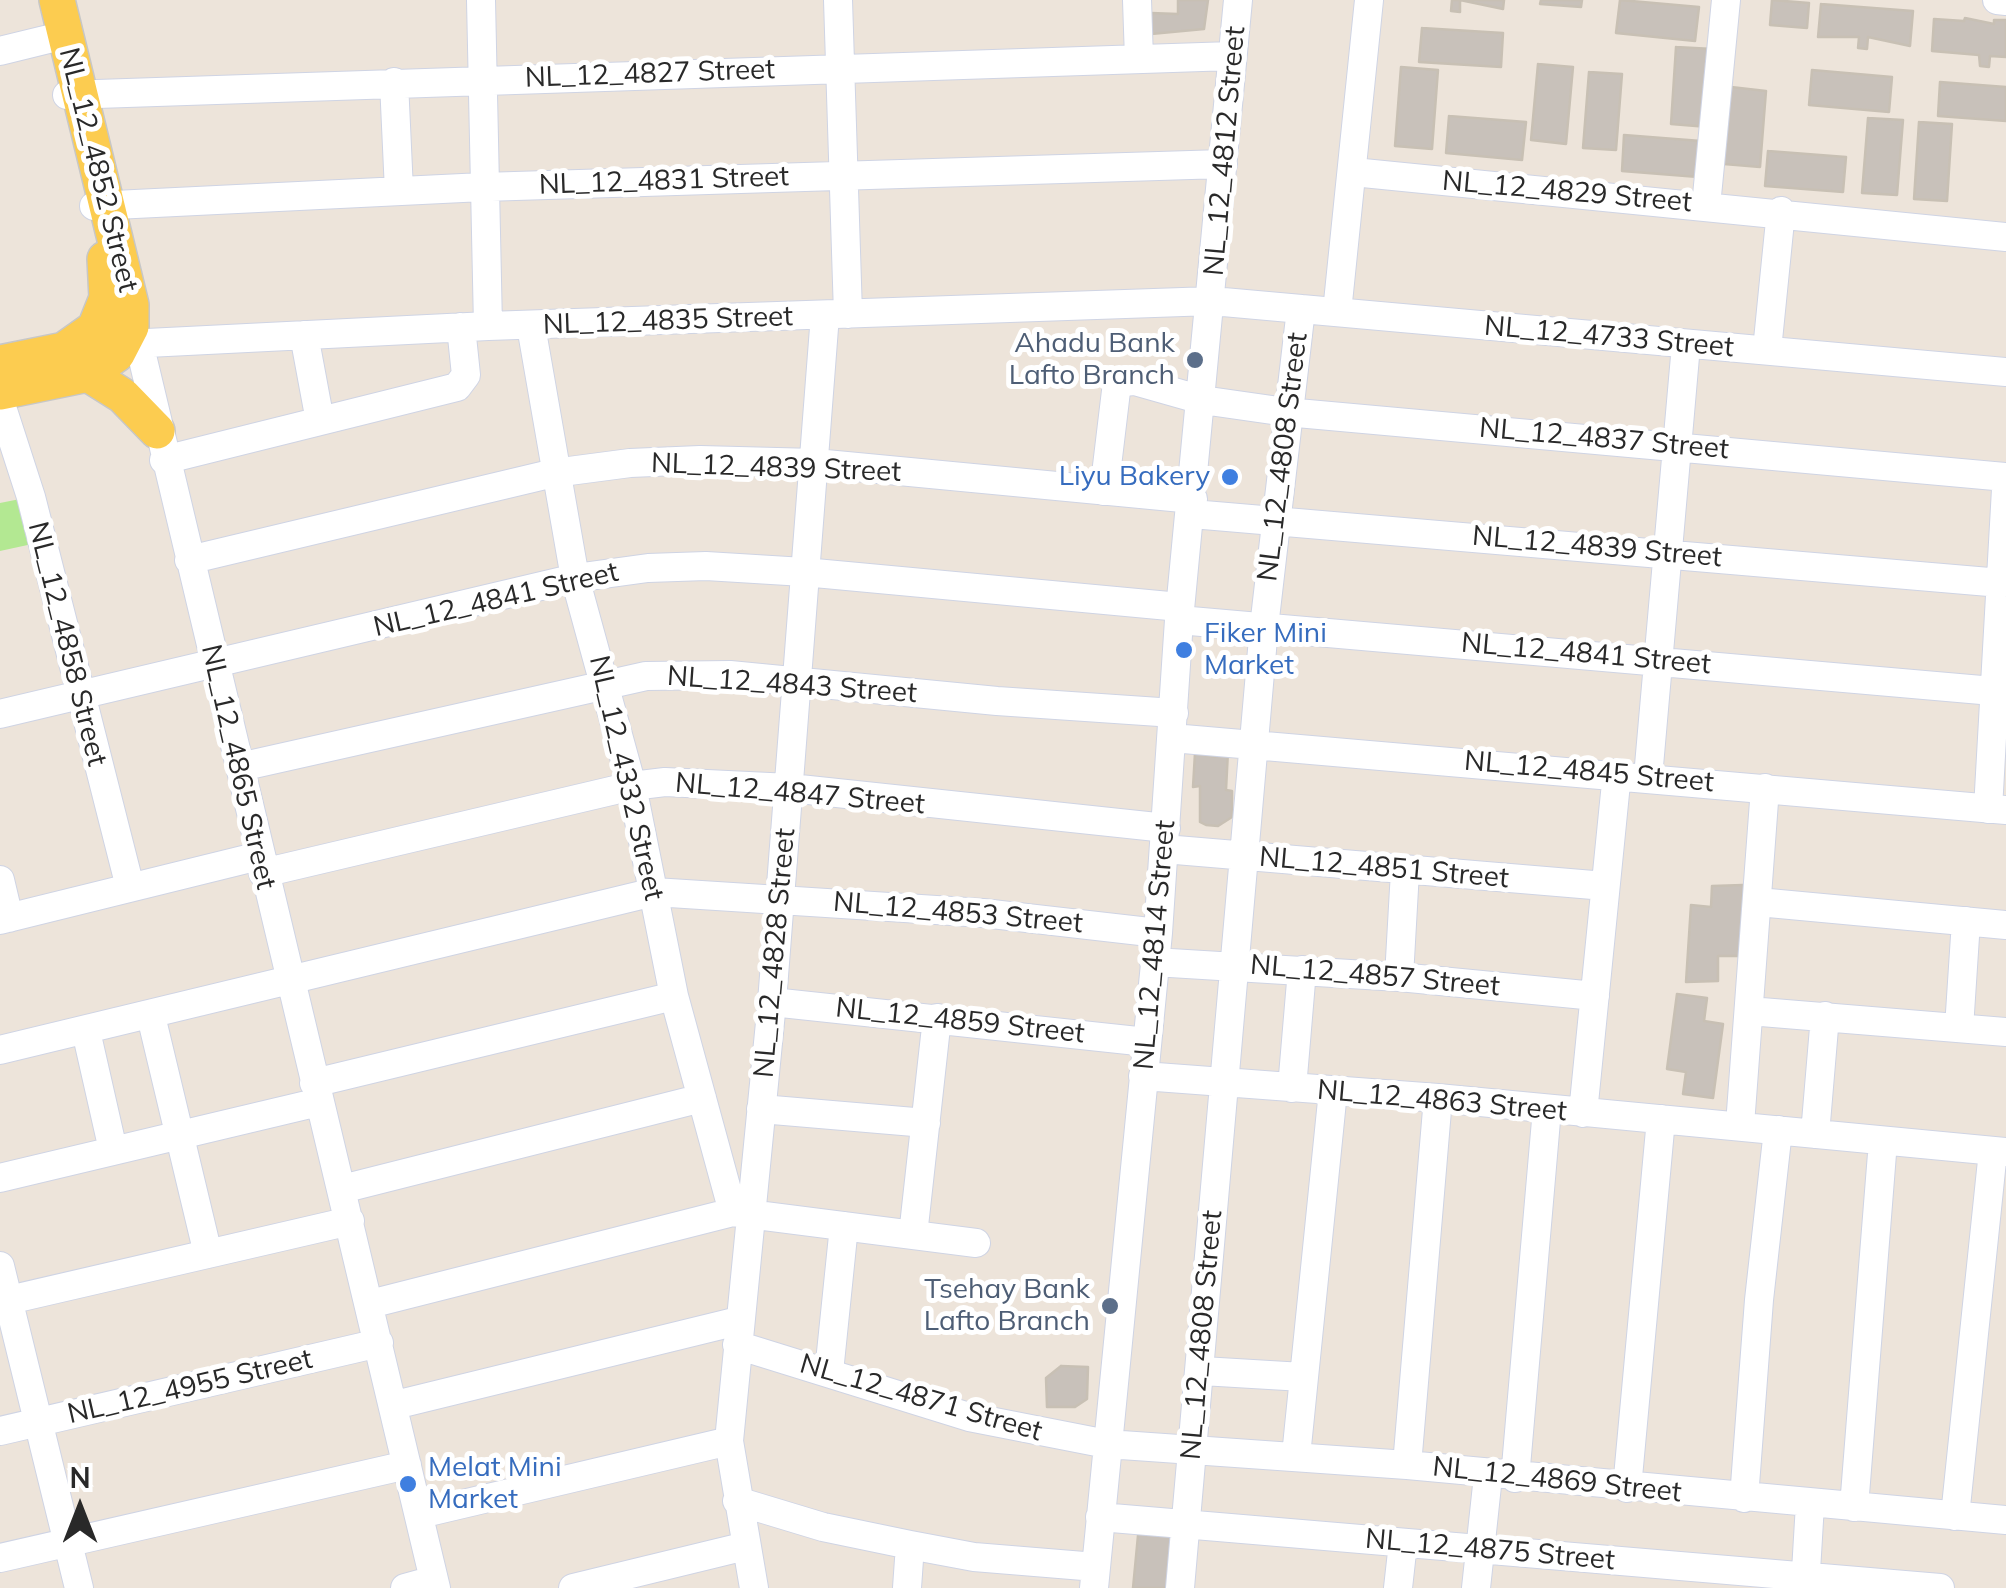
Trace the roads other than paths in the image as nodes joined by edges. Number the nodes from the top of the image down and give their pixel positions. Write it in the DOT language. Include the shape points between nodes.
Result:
graph roads {
  1 [pos="44,0"];
  2 [pos="57,0"];
  3 [pos="481,0"];
  4 [pos="838,0"];
  5 [pos="1137,0"];
  6 [pos="1238,0"];
  7 [pos="1369,0"];
  8 [pos="1726,0"];
  9 [pos="1998,0"];
  10 [pos="2006,1"];
  11 [pos="59,37"];
  12 [pos="0,51"];
  13 [pos="1232,56"];
  14 [pos="1139,59"];
  15 [pos="840,68"];
  16 [pos="481,79"];
  17 [pos="394,82"];
  18 [pos="73,95"];
  19 [pos="1223,164"];
  20 [pos="1353,172"];
  21 [pos="843,175"];
  22 [pos="483,187"];
  23 [pos="399,191"];
  24 [pos="99,205"];
  25 [pos="1706,206"];
  26 [pos="1781,211"];
  27 [pos="2006,237"];
  28 [pos="1212,301"];
  29 [pos="1301,309"];
  30 [pos="1337,312"];
  31 [pos="836,314"];
  32 [pos="530,326"];
  33 [pos="475,327"];
  34 [pos="304,335"];
  35 [pos="131,344"];
  36 [pos="1686,344"];
  37 [pos="1767,350"];
  38 [pos="81,360"];
  39 [pos="0,362"];
  40 [pos="2006,372"];
  41 [pos="0,392"];
  42 [pos="1202,400"];
  43 [pos="0,401"];
  44 [pos="1286,412"];
  45 [pos="320,421"];
  46 [pos="160,445"];
  47 [pos="1678,445"];
  48 [pos="815,463"];
  49 [pos="554,473"];
  50 [pos="2006,477"];
  51 [pos="2006,489"];
  52 [pos="1104,491"];
  53 [pos="1193,507"];
  54 [pos="1278,519"];
  55 [pos="1668,554"];
  56 [pos="189,560"];
  57 [pos="804,572"];
  58 [pos="575,578"];
  59 [pos="2001,583"];
  60 [pos="1180,614"];
  61 [pos="1264,627"];
  62 [pos="1658,660"];
  63 [pos="214,666"];
  64 [pos="797,681"];
  65 [pos="604,682"];
  66 [pos="1993,691"];
  67 [pos="79,695"];
  68 [pos="0,714"];
  69 [pos="1174,725"];
  70 [pos="1253,744"];
  71 [pos="240,767"];
  72 [pos="1617,773"];
  73 [pos="1648,777"];
  74 [pos="632,786"];
  75 [pos="790,788"];
  76 [pos="1765,788"];
  77 [pos="1997,810"];
  78 [pos="1165,839"];
  79 [pos="1246,856"];
  80 [pos="261,864"];
  81 [pos="1405,871"];
  82 [pos="0,880"];
  83 [pos="1605,886"];
  84 [pos="130,888"];
  85 [pos="654,892"];
  86 [pos="780,896"];
  87 [pos="1758,902"];
  88 [pos="5,919"];
  89 [pos="1966,922"];
  90 [pos="2006,925"];
  91 [pos="1158,932"];
  92 [pos="1154,962"];
  93 [pos="1236,964"];
  94 [pos="1302,970"];
  95 [pos="289,977"];
  96 [pos="1399,977"];
  97 [pos="674,996"];
  98 [pos="1595,996"];
  99 [pos="772,1002"];
  100 [pos="1749,1011"];
  101 [pos="151,1016"];
  102 [pos="1825,1016"];
  103 [pos="937,1018"];
  104 [pos="1959,1028"];
  105 [pos="86,1031"];
  106 [pos="2006,1032"];
  107 [pos="1148,1042"];
  108 [pos="0,1050"];
  109 [pos="1143,1076"];
  110 [pos="1223,1083"];
  111 [pos="1292,1088"];
  112 [pos="1333,1091"];
  113 [pos="316,1092"];
  114 [pos="702,1098"];
  115 [pos="1438,1098"];
  116 [pos="761,1109"];
  117 [pos="1547,1109"];
  118 [pos="1582,1112"];
  119 [pos="1661,1119"];
  120 [pos="926,1123"];
  121 [pos="1740,1125"];
  122 [pos="1778,1130"];
  123 [pos="1815,1134"];
  124 [pos="181,1136"];
  125 [pos="1884,1141"];
  126 [pos="113,1150"];
  127 [pos="2000,1152"];
  128 [pos="0,1178"];
  129 [pos="342,1188"];
  130 [pos="741,1212"];
  131 [pos="350,1221"];
  132 [pos="844,1226"];
  133 [pos="913,1235"];
  134 [pos="976,1243"];
  135 [pos="208,1254"];
  136 [pos="0,1266"];
  137 [pos="4,1302"];
  138 [pos="370,1304"];
  139 [pos="737,1333"];
  140 [pos="379,1343"];
  141 [pos="1202,1371"];
  142 [pos="829,1372"];
  143 [pos="1304,1377"];
  144 [pos="394,1404"];
  145 [pos="37,1422"];
  146 [pos="0,1431"];
  147 [pos="729,1440"];
  148 [pos="1107,1444"];
  149 [pos="1193,1451"];
  150 [pos="1296,1456"];
  151 [pos="407,1465"];
  152 [pos="1407,1465"];
  153 [pos="1501,1476"];
  154 [pos="1627,1488"];
  155 [pos="1744,1498"];
  156 [pos="737,1501"];
  157 [pos="1810,1504"];
  158 [pos="1854,1507"];
  159 [pos="420,1514"];
  160 [pos="1955,1516"];
  161 [pos="1100,1517"];
  162 [pos="2006,1520"];
  163 [pos="1184,1522"];
  164 [pos="1403,1543"];
  165 [pos="67,1544"];
  166 [pos="746,1546"];
  167 [pos="910,1546"];
  168 [pos="1480,1551"];
  169 [pos="0,1558"];
  170 [pos="1095,1577"];
  171 [pos="1805,1582"];
  172 [pos="435,1584"];
  173 [pos="79,1588"];
  174 [pos="405,1588"];
  175 [pos="573,1588"];
  176 [pos="754,1588"];
  177 [pos="907,1588"];
  178 [pos="1180,1588"];
  179 [pos="1398,1588"];
  180 [pos="1476,1588"];
  181 [pos="1940,1588"];
  1 -- 11 [label="main road, NL_12_4852 Street"];
  2 -- 11 [label="main road, NL_12_4852 Street"];
  3 -- 16 [label="street"];
  4 -- 15 [label="street, NL_12_4828 Street"];
  5 -- 14 [label="street"];
  6 -- 13 [label="street, NL_12_4812 Street"];
  7 -- 20 [label="street"];
  8 -- 25 [label="street"];
  9 -- 10 [label="street"];
  11 -- 12 [label="street"];
  11 -- 18 [label="main road, NL_12_4852 Street"];
  13 -- 14 [label="street, NL_12_4827 Street"];
  13 -- 19 [label="street, NL_12_4812 Street"];
  14 -- 15 [label="street, NL_12_4827 Street"];
  15 -- 16 [label="street, NL_12_4827 Street"];
  15 -- 21 [label="street, NL_12_4828 Street"];
  16 -- 17 [label="street, NL_12_4827 Street"];
  16 -- 22 [label="street"];
  17 -- 18 [label="street, NL_12_4827 Street"];
  17 -- 23 [label="street"];
  18 -- 24 [label="main road, NL_12_4852 Street"];
  19 -- 21 [label="street, NL_12_4831 Street"];
  19 -- 28 [label="street, NL_12_4812 Street"];
  20 -- 25 [label="street, NL_12_4829 Street"];
  20 -- 30 [label="street"];
  21 -- 22 [label="street, NL_12_4831 Street"];
  21 -- 31 [label="street, NL_12_4828 Street"];
  22 -- 23 [label="street, NL_12_4831 Street"];
  22 -- 33 [label="street"];
  23 -- 24 [label="street, NL_12_4831 Street"];
  24 -- 35 [label="main road, NL_12_4852 Street" via="131,305"];
  24 -- 38 [label="main road, NL_12_4852 Street" via="107,298"];
  25 -- 26 [label="street, NL_12_4829 Street"];
  26 -- 27 [label="street, NL_12_4829 Street"];
  26 -- 37 [label="street"];
  28 -- 29 [label="street, NL_12_4733 Street"];
  28 -- 31 [label="street, NL_12_4835 Street"];
  28 -- 42 [label="street, NL_12_4814 Street"];
  29 -- 30 [label="street, NL_12_4733 Street"];
  29 -- 44 [label="street, NL_12_4808 Street"];
  30 -- 36 [label="street, NL_12_4733 Street"];
  31 -- 32 [label="street, NL_12_4835 Street"];
  31 -- 48 [label="street, NL_12_4828 Street"];
  32 -- 33 [label="street, NL_12_4835 Street"];
  32 -- 49 [label="street, NL_12_4332 Street"];
  33 -- 34 [label="street, NL_12_4835 Street"];
  33 -- 45 [label="street" via="466,375 457,387"];
  34 -- 35 [label="street, NL_12_4835 Street"];
  34 -- 45 [label="street"];
  35 -- 38 [label="main road" via="108,363"];
  35 -- 46 [label="street, NL_12_4865 Street"];
  36 -- 37 [label="street, NL_12_4733 Street"];
  36 -- 47 [label="street"];
  37 -- 40 [label="street, NL_12_4733 Street"];
  38 -- 39 [label="main road"];
  38 -- 41 [label="main road"];
  38 -- 46 [label="main road" via="123,396"];
  42 -- 44 [label="street, NL_12_4837 Street"];
  42 -- 52 [label="street, NL_12_4837 Street" via="1122,382"];
  42 -- 53 [label="street, NL_12_4814 Street"];
  43 -- 67 [label="street, NL_12_4858 Street"];
  44 -- 47 [label="street, NL_12_4837 Street"];
  44 -- 54 [label="street, NL_12_4808 Street"];
  45 -- 46 [label="street"];
  46 -- 56 [label="street, NL_12_4865 Street"];
  47 -- 50 [label="street, NL_12_4837 Street"];
  47 -- 55 [label="street"];
  48 -- 49 [label="street, NL_12_4839 Street" via="700,460"];
  48 -- 52 [label="street, NL_12_4839 Street"];
  48 -- 57 [label="street, NL_12_4828 Street"];
  49 -- 56 [label="street, NL_12_4839 Street"];
  49 -- 58 [label="street, NL_12_4332 Street"];
  51 -- 59 [label="street"];
  52 -- 53 [label="street, NL_12_4839 Street"];
  53 -- 54 [label="street, NL_12_4839 Street"];
  53 -- 60 [label="street, NL_12_4814 Street"];
  54 -- 55 [label="street, NL_12_4839 Street"];
  54 -- 61 [label="street, NL_12_4808 Street"];
  55 -- 59 [label="street, NL_12_4839 Street"];
  55 -- 62 [label="street"];
  56 -- 63 [label="street, NL_12_4865 Street"];
  57 -- 58 [label="street, NL_12_4841 Street" via="706,566"];
  57 -- 60 [label="street, NL_12_4841 Street"];
  57 -- 64 [label="street, NL_12_4828 Street"];
  58 -- 63 [label="street, NL_12_4841 Street"];
  58 -- 65 [label="street, NL_12_4332 Street"];
  59 -- 66 [label="street"];
  60 -- 61 [label="street, NL_12_4841 Street"];
  60 -- 69 [label="street, NL_12_4814 Street"];
  61 -- 62 [label="street, NL_12_4841 Street"];
  61 -- 70 [label="street, NL_12_4808 Street"];
  62 -- 66 [label="street, NL_12_4841 Street"];
  62 -- 73 [label="street"];
  63 -- 67 [label="street, NL_12_4841 Street"];
  63 -- 71 [label="street, NL_12_4865 Street"];
  64 -- 65 [label="street, NL_12_4843 Street" via="688,674"];
  64 -- 69 [label="street, NL_12_4843 Street"];
  64 -- 75 [label="street, NL_12_4828 Street"];
  65 -- 71 [label="street, NL_12_4843 Street"];
  65 -- 74 [label="street, NL_12_4332 Street"];
  66 -- 77 [label="street"];
  67 -- 68 [label="street, NL_12_4841 Street"];
  67 -- 84 [label="street, NL_12_4858 Street"];
  69 -- 70 [label="street, NL_12_4845 Street"];
  69 -- 78 [label="street, NL_12_4814 Street"];
  70 -- 72 [label="street, NL_12_4845 Street"];
  70 -- 79 [label="street, NL_12_4808 Street"];
  71 -- 80 [label="street, NL_12_4865 Street"];
  72 -- 73 [label="street, NL_12_4845 Street"];
  72 -- 83 [label="street"];
  73 -- 76 [label="street, NL_12_4845 Street"];
  74 -- 75 [label="street, NL_12_4847 Street"];
  74 -- 80 [label="street, NL_12_4847 Street"];
  74 -- 85 [label="street, NL_12_4332 Street"];
  75 -- 78 [label="street, NL_12_4847 Street"];
  75 -- 86 [label="street, NL_12_4828 Street"];
  76 -- 77 [label="street, NL_12_4845 Street"];
  76 -- 87 [label="street"];
  78 -- 79 [label="street, NL_12_4851 Street"];
  78 -- 91 [label="street, NL_12_4814 Street"];
  79 -- 81 [label="street, NL_12_4851 Street"];
  79 -- 93 [label="street, NL_12_4808 Street"];
  80 -- 84 [label="street, NL_12_4847 Street"];
  80 -- 95 [label="street, NL_12_4865 Street"];
  81 -- 83 [label="street, NL_12_4851 Street"];
  81 -- 96 [label="street"];
  82 -- 88 [label="street"];
  83 -- 98 [label="street"];
  84 -- 88 [label="street, NL_12_4847 Street"];
  85 -- 86 [label="street, NL_12_4853 Street"];
  85 -- 95 [label="street, NL_12_4853 Street"];
  85 -- 97 [label="street, NL_12_4332 Street"];
  86 -- 91 [label="street, NL_12_4853 Street"];
  86 -- 99 [label="street, NL_12_4828 Street"];
  87 -- 89 [label="street"];
  87 -- 100 [label="street"];
  89 -- 90 [label="street"];
  89 -- 104 [label="street"];
  91 -- 92 [label="street, NL_12_4814 Street"];
  92 -- 93 [label="street, NL_12_4857 Street"];
  92 -- 107 [label="street, NL_12_4814 Street"];
  93 -- 94 [label="street, NL_12_4857 Street"];
  93 -- 110 [label="street, NL_12_4808 Street"];
  94 -- 96 [label="street, NL_12_4857 Street"];
  94 -- 111 [label="street"];
  95 -- 101 [label="street, NL_12_4853 Street"];
  95 -- 113 [label="street, NL_12_4865 Street"];
  96 -- 98 [label="street, NL_12_4857 Street"];
  97 -- 113 [label="street"];
  97 -- 114 [label="street, NL_12_4332 Street"];
  98 -- 118 [label="street"];
  99 -- 103 [label="street, NL_12_4859 Street"];
  99 -- 116 [label="street, NL_12_4828 Street"];
  100 -- 102 [label="street"];
  100 -- 121 [label="street"];
  101 -- 105 [label="street, NL_12_4853 Street"];
  101 -- 124 [label="street"];
  102 -- 104 [label="street"];
  102 -- 123 [label="street"];
  103 -- 107 [label="street, NL_12_4859 Street"];
  103 -- 120 [label="street"];
  104 -- 106 [label="street"];
  105 -- 108 [label="street, NL_12_4853 Street"];
  105 -- 126 [label="street"];
  107 -- 109 [label="street, NL_12_4814 Street"];
  109 -- 110 [label="street, NL_12_4863 Street"];
  109 -- 148 [label="street, NL_12_4814 Street"];
  110 -- 111 [label="street, NL_12_4863 Street"];
  110 -- 141 [label="street, NL_12_4808 Street"];
  111 -- 112 [label="street, NL_12_4863 Street"];
  112 -- 115 [label="street, NL_12_4863 Street"];
  112 -- 143 [label="street"];
  113 -- 124 [label="street"];
  113 -- 129 [label="street, NL_12_4865 Street"];
  114 -- 129 [label="street"];
  114 -- 130 [label="street, NL_12_4332 Street"];
  115 -- 117 [label="street, NL_12_4863 Street"];
  115 -- 152 [label="street"];
  116 -- 120 [label="street"];
  116 -- 130 [label="street, NL_12_4828 Street"];
  117 -- 118 [label="street, NL_12_4863 Street"];
  117 -- 153 [label="street"];
  118 -- 119 [label="street, NL_12_4863 Street"];
  119 -- 121 [label="street, NL_12_4863 Street"];
  119 -- 154 [label="street"];
  120 -- 133 [label="street"];
  121 -- 122 [label="street, NL_12_4863 Street"];
  122 -- 123 [label="street"];
  122 -- 155 [label="street"];
  123 -- 125 [label="street"];
  124 -- 126 [label="street"];
  124 -- 135 [label="street"];
  125 -- 127 [label="street"];
  125 -- 158 [label="street"];
  126 -- 128 [label="street"];
  127 -- 160 [label="street"];
  129 -- 131 [label="street, NL_12_4865 Street"];
  130 -- 132 [label="street"];
  130 -- 138 [label="street"];
  130 -- 139 [label="street, NL_12_4828 Street"];
  131 -- 135 [label="street"];
  131 -- 138 [label="street, NL_12_4865 Street"];
  132 -- 133 [label="street"];
  132 -- 142 [label="street"];
  133 -- 134 [label="street"];
  135 -- 137 [label="street"];
  136 -- 137 [label="street"];
  137 -- 145 [label="street"];
  138 -- 140 [label="street, NL_12_4865 Street"];
  139 -- 142 [label="street, NL_12_4871 Street"];
  139 -- 144 [label="street"];
  139 -- 147 [label="street, NL_12_4828 Street"];
  140 -- 144 [label="street, NL_12_4865 Street"];
  140 -- 145 [label="street, NL_12_4955 Street"];
  141 -- 143 [label="street"];
  141 -- 149 [label="street, NL_12_4808 Street"];
  142 -- 148 [label="street, NL_12_4871 Street" via="969,1418"];
  143 -- 150 [label="street"];
  144 -- 151 [label="street, NL_12_4865 Street"];
  145 -- 146 [label="street, NL_12_4955 Street"];
  145 -- 165 [label="street"];
  147 -- 156 [label="street, NL_12_4828 Street"];
  147 -- 159 [label="street"];
  148 -- 149 [label="street, NL_12_4869 Street"];
  148 -- 161 [label="street, NL_12_4814 Street"];
  149 -- 150 [label="street, NL_12_4869 Street"];
  149 -- 163 [label="street, NL_12_4808 Street"];
  150 -- 152 [label="street, NL_12_4869 Street"];
  151 -- 159 [label="street, NL_12_4865 Street"];
  151 -- 165 [label="street"];
  152 -- 153 [label="street, NL_12_4869 Street"];
  153 -- 154 [label="street, NL_12_4869 Street"];
  153 -- 168 [label="street"];
  154 -- 155 [label="street, NL_12_4869 Street"];
  155 -- 157 [label="street, NL_12_4869 Street"];
  156 -- 166 [label="street, NL_12_4828 Street"];
  156 -- 167 [label="street"];
  157 -- 158 [label="street, NL_12_4869 Street"];
  157 -- 171 [label="street"];
  158 -- 160 [label="street, NL_12_4869 Street"];
  159 -- 172 [label="street, NL_12_4865 Street"];
  160 -- 162 [label="street, NL_12_4869 Street"];
  161 -- 163 [label="street, NL_12_4875 Street"];
  161 -- 170 [label="street, NL_12_4814 Street"];
  163 -- 164 [label="street, NL_12_4875 Street"];
  163 -- 178 [label="street, NL_12_4808 Street"];
  164 -- 168 [label="street, NL_12_4875 Street"];
  164 -- 179 [label="street"];
  165 -- 169 [label="street"];
  165 -- 173 [label="street"];
  166 -- 175 [label="street"];
  166 -- 176 [label="street, NL_12_4828 Street"];
  167 -- 170 [label="street"];
  167 -- 177 [label="street"];
  168 -- 171 [label="street, NL_12_4875 Street"];
  168 -- 180 [label="street"];
  171 -- 181 [label="street, NL_12_4875 Street"];
  172 -- 174 [label="street"];
}
